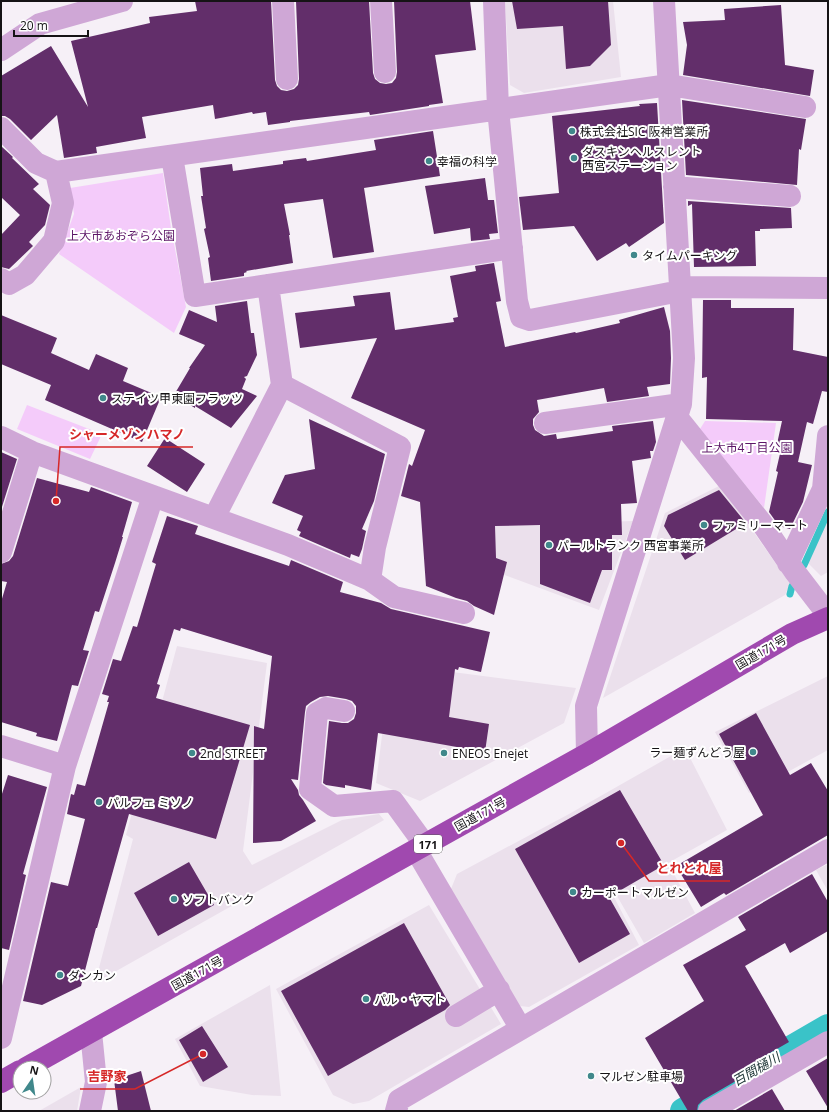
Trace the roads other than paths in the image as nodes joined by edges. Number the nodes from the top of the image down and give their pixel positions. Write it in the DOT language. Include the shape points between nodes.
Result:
graph roads {
  1 [pos="122,1"];
  2 [pos="283,1"];
  3 [pos="381,1"];
  4 [pos="494,1"];
  5 [pos="664,1"];
  6 [pos="1,50"];
  7 [pos="385,72"];
  8 [pos="288,79"];
  9 [pos="669,85"];
  10 [pos="805,107"];
  11 [pos="498,109"];
  12 [pos="1,128"];
  13 [pos="172,156"];
  14 [pos="56,172"];
  15 [pos="674,187"];
  16 [pos="790,196"];
  17 [pos="512,248"];
  18 [pos="1,279"];
  19 [pos="268,285"];
  20 [pos="828,288"];
  21 [pos="680,289"];
  22 [pos="282,385"];
  23 [pos="679,411"];
  24 [pos="545,423"];
  25 [pos="1,436"];
  26 [pos="828,436"];
  27 [pos="32,452"];
  28 [pos="153,496"];
  29 [pos="214,518"];
  30 [pos="1,552"];
  31 [pos="788,563"];
  32 [pos="370,580"];
  33 [pos="464,613"];
  34 [pos="828,616"];
  35 [pos="344,710"];
  36 [pos="1,746"];
  37 [pos="587,754"];
  38 [pos="65,766"];
  39 [pos="420,848"];
  40 [pos="828,850"];
  41 [pos="499,990"];
  42 [pos="456,1016"];
  43 [pos="521,1029"];
  44 [pos="91,1032"];
  45 [pos="1,1038"];
  46 [pos="828,1042"];
  47 [pos="40,1060"];
  48 [pos="12,1076"];
  49 [pos="1,1082"];
  50 [pos="90,1111"];
  51 [pos="396,1111"];
  52 [pos="709,1111"];
  1 -- 6 [label="street" via="40,24"];
  2 -- 8 [label="street"];
  3 -- 7 [label="street"];
  4 -- 11 [label="street"];
  5 -- 9 [label="street"];
  9 -- 10 [label="street"];
  9 -- 11 [label="street"];
  9 -- 15 [label="street"];
  11 -- 13 [label="street"];
  11 -- 17 [label="street"];
  12 -- 14 [label="street" via="36,163"];
  13 -- 14 [label="street"];
  13 -- 19 [label="street" via="195,296"];
  14 -- 18 [label="street" via="62,203 54,241 25,275 10,284"];
  15 -- 16 [label="street"];
  15 -- 21 [label="street"];
  17 -- 19 [label="street"];
  17 -- 21 [label="street" via="517,301 521,317 530,320"];
  19 -- 22 [label="street"];
  20 -- 21 [label="street"];
  21 -- 23 [label="street" via="684,358"];
  22 -- 29 [label="street"];
  22 -- 32 [label="street" via="400,447 375,547"];
  23 -- 24 [label="street"];
  23 -- 31 [label="street"];
  23 -- 37 [label="street" via="586,706"];
  25 -- 27 [label="street"];
  26 -- 31 [label="street" via="823,489"];
  27 -- 28 [label="street"];
  27 -- 30 [label="street"];
  28 -- 29 [label="street"];
  28 -- 38 [label="street"];
  29 -- 32 [label="street" via="288,545"];
  31 -- 34 [label="street"];
  32 -- 33 [label="street" via="394,597"];
  34 -- 37 [label="highway, 国道171号 / 171" via="792,634"];
  35 -- 39 [label="street" via="326,708 317,713 310,789 334,806 393,801"];
  36 -- 38 [label="street"];
  37 -- 39 [label="highway, 国道171号 / 171"];
  38 -- 45 [label="street"];
  39 -- 41 [label="street"];
  39 -- 44 [label="highway, 国道171号 / 171"];
  40 -- 43 [label="street"];
  41 -- 42 [label="street"];
  41 -- 43 [label="street"];
  43 -- 51 [label="street" via="399,1100"];
  44 -- 47 [label="highway, 国道171号 / 171"];
  44 -- 50 [label="street" via="96,1082"];
  46 -- 52 [label="street"];
  48 -- 49 [label="highway"];
}
